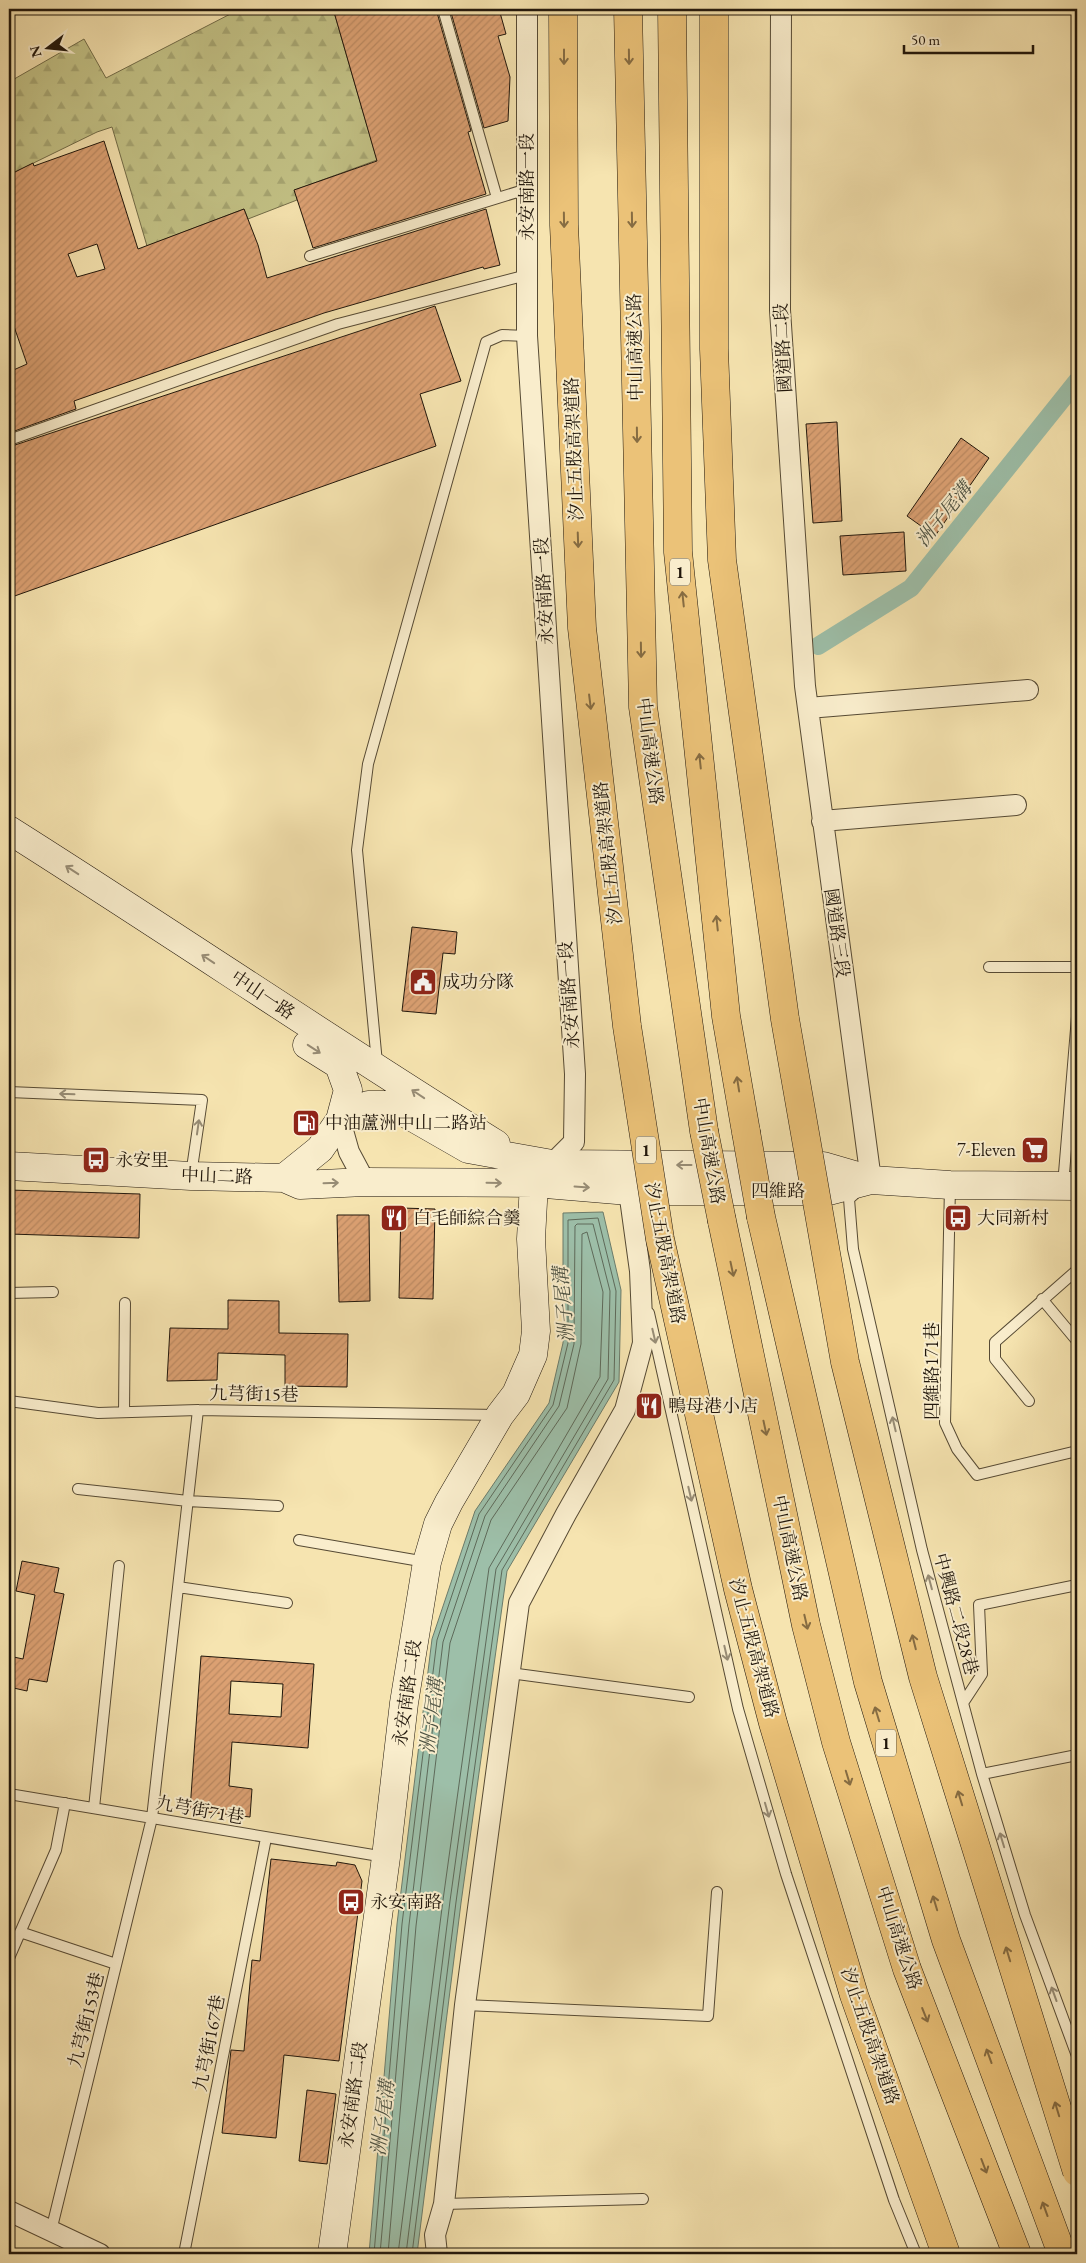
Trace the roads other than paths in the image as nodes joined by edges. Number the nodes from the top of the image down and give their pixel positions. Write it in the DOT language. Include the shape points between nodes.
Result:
graph roads {
  1 [pos="443,9"];
  2 [pos="527,9"];
  3 [pos="563,9"];
  4 [pos="628,9"];
  5 [pos="672,9"];
  6 [pos="714,9"];
  7 [pos="781,9"];
  8 [pos="527,189"];
  9 [pos="497,198"];
  10 [pos="310,256"];
  11 [pos="527,275"];
  12 [pos="527,336"];
  13 [pos="9,440"];
  14 [pos="805,686"];
  15 [pos="1028,690"];
  16 [pos="808,708"];
  17 [pos="1016,805"];
  18 [pos="822,821"];
  19 [pos="9,830"];
  20 [pos="9,852"];
  21 [pos="989,967"];
  22 [pos="1077,968"];
  23 [pos="1077,1017"];
  24 [pos="378,1067"];
  25 [pos="9,1092"];
  26 [pos="340,1120"];
  27 [pos="518,1158"];
  28 [pos="552,1164"];
  29 [pos="9,1166"];
  30 [pos="191,1176"];
  31 [pos="284,1178"];
  32 [pos="871,1180"];
  33 [pos="365,1182"];
  34 [pos="534,1183"];
  35 [pos="950,1185"];
  36 [pos="1072,1188"];
  37 [pos="630,1191"];
  38 [pos="1077,1270"];
  39 [pos="640,1271"];
  40 [pos="53,1292"];
  41 [pos="9,1293"];
  42 [pos="1042,1299"];
  43 [pos="125,1303"];
  44 [pos="1077,1341"];
  45 [pos="9,1401"];
  46 [pos="1029,1401"];
  47 [pos="198,1410"];
  48 [pos="124,1412"];
  49 [pos="500,1415"];
  50 [pos="1077,1451"];
  51 [pos="78,1489"];
  52 [pos="188,1501"];
  53 [pos="278,1506"];
  54 [pos="299,1540"];
  55 [pos="427,1562"];
  56 [pos="118,1566"];
  57 [pos="1077,1585"];
  58 [pos="178,1587"];
  59 [pos="287,1604"];
  60 [pos="510,1673"];
  61 [pos="689,1697"];
  62 [pos="962,1703"];
  63 [pos="1077,1755"];
  64 [pos="982,1774"];
  65 [pos="9,1794"];
  66 [pos="65,1803"];
  67 [pos="94,1808"];
  68 [pos="152,1818"];
  69 [pos="266,1838"];
  70 [pos="386,1858"];
  71 [pos="717,1892"];
  72 [pos="20,1932"];
  73 [pos="9,1958"];
  74 [pos="116,1964"];
  75 [pos="465,2005"];
  76 [pos="1077,2056"];
  77 [pos="1077,2172"];
  78 [pos="643,2199"];
  79 [pos="444,2204"];
  80 [pos="9,2211"];
  81 [pos="51,2230"];
  82 [pos="77,2249"];
  83 [pos="100,2254"];
  84 [pos="184,2254"];
  85 [pos="332,2254"];
  86 [pos="437,2254"];
  87 [pos="916,2254"];
  88 [pos="946,2254"];
  89 [pos="1017,2254"];
  90 [pos="1062,2254"];
  1 -- 9 [label="lane"];
  2 -- 8 [label="street, 永安南路一段"];
  3 -- 88 [label="highway, 汐止五股高架道路 / 1, one-way, bridge" via="564,225 582,628 627,1026 660,1239 738,1589 773,1723 854,1995"];
  4 -- 89 [label="highway, 中山高速公路, one-way, bridge" via="642,707 704,1131 806,1625 836,1742 907,1970"];
  90 -- 5 [label="highway, 1, one-way, bridge" via="946,1940 868,1682 761,1217 746,1132 726,1016 678,552"];
  77 -- 6 [label="highway, one-way, bridge" via="923,1677 845,1362 787,1028 722,560 714,349"];
  7 -- 14 [label="street, 國道路二段" via="780,310"];
  8 -- 9 [label="lane"];
  8 -- 11 [label="street, 永安南路一段"];
  9 -- 10 [label="lane"];
  11 -- 12 [label="street, 永安南路一段"];
  11 -- 13 [label="lane" via="338,324"];
  12 -- 24 [label="lane" via="502,335 486,342 368,764 357,850"];
  12 -- 28 [label="street, 永安南路一段" via="575,1074 574,1142"];
  14 -- 16 [label="street, 國道路三段"];
  15 -- 16 [label="street"];
  16 -- 18 [label="street, 國道路三段"];
  17 -- 18 [label="street"];
  18 -- 32 [label="street, 國道路三段"];
  24 -- 19 [label="main road, 中山一路, one-way"];
  20 -- 26 [label="main road, 中山一路, one-way" via="339,1065 348,1090"];
  21 -- 22 [label="lane"];
  23 -- 36 [label="lane"];
  27 -- 24 [label="main road, 中山一路, one-way"];
  30 -- 25 [label="lane, one-way" via="202,1100"];
  26 -- 27 [label="main road, 中山一路" via="368,1105 386,1105 468,1149"];
  26 -- 31 [label="main road, 中山一路" via="320,1150"];
  26 -- 33 [label="street" via="349,1152"];
  27 -- 28 [label="main road, 中山一路"];
  32 -- 28 [label="main road, 四維路, one-way" via="823,1166"];
  28 -- 34 [label="main road"];
  29 -- 30 [label="main road, 中山二路"];
  30 -- 31 [label="main road, 中山二路"];
  31 -- 33 [label="main road, 中山二路, one-way" via="300,1185"];
  32 -- 35 [label="main road, 四維路"];
  32 -- 37 [label="main road, 四維路" via="829,1191"];
  62 -- 32 [label="lane, 中興路二段28巷, one-way" via="922,1550 853,1249 848,1199"];
  33 -- 34 [label="main road, 中山二路, one-way"];
  34 -- 37 [label="main road, 四維路, one-way"];
  34 -- 49 [label="main road, 永安南路二段" via="532,1239 536,1330 533,1355 516,1394"];
  35 -- 36 [label="main road, 四維路"];
  35 -- 50 [label="lane, 四維路171巷" via="946,1423 956,1449 976,1475"];
  37 -- 39 [label="street"];
  38 -- 42 [label="lane"];
  39 -- 60 [label="street" via="643,1343 625,1410 520,1603"];
  39 -- 87 [label="lane, one-way" via="738,1709 789,1883 894,2200"];
  40 -- 41 [label="lane"];
  42 -- 44 [label="lane"];
  42 -- 46 [label="lane" via="995,1342 995,1359"];
  43 -- 48 [label="lane"];
  45 -- 48 [label="lane, 九芎街15巷" via="98,1413"];
  47 -- 48 [label="lane, 九芎街15巷"];
  47 -- 49 [label="lane, 九芎街15巷"];
  47 -- 52 [label="lane, 九芎街153巷"];
  49 -- 55 [label="main road, 永安南路二段" via="442,1516"];
  51 -- 52 [label="lane"];
  52 -- 53 [label="lane"];
  52 -- 58 [label="lane, 九芎街153巷"];
  54 -- 55 [label="lane"];
  55 -- 70 [label="main road, 永安南路二段" via="404,1703"];
  56 -- 67 [label="lane"];
  57 -- 62 [label="lane" via="978,1605 982,1674"];
  58 -- 59 [label="lane"];
  58 -- 68 [label="lane, 九芎街153巷"];
  60 -- 61 [label="lane"];
  60 -- 75 [label="street"];
  62 -- 64 [label="lane, 中興路二段28巷"];
  63 -- 64 [label="lane"];
  76 -- 64 [label="lane, 中興路二段28巷, one-way" via="1025,1915"];
  65 -- 66 [label="lane, 九芎街71巷"];
  66 -- 67 [label="lane, 九芎街71巷"];
  66 -- 72 [label="lane" via="56,1850"];
  67 -- 68 [label="lane, 九芎街71巷"];
  68 -- 69 [label="lane, 九芎街71巷"];
  68 -- 74 [label="lane, 九芎街153巷"];
  69 -- 70 [label="lane, 九芎街71巷"];
  69 -- 84 [label="lane, 九芎街167巷"];
  70 -- 85 [label="main road, 永安南路二段"];
  71 -- 75 [label="lane" via="708,2016"];
  72 -- 73 [label="lane"];
  72 -- 74 [label="lane"];
  74 -- 81 [label="lane, 九芎街153巷"];
  75 -- 79 [label="street"];
  78 -- 79 [label="lane"];
  79 -- 86 [label="street" via="435,2234"];
  80 -- 81 [label="street"];
  81 -- 82 [label="street"];
  82 -- 83 [label="street"];
}
